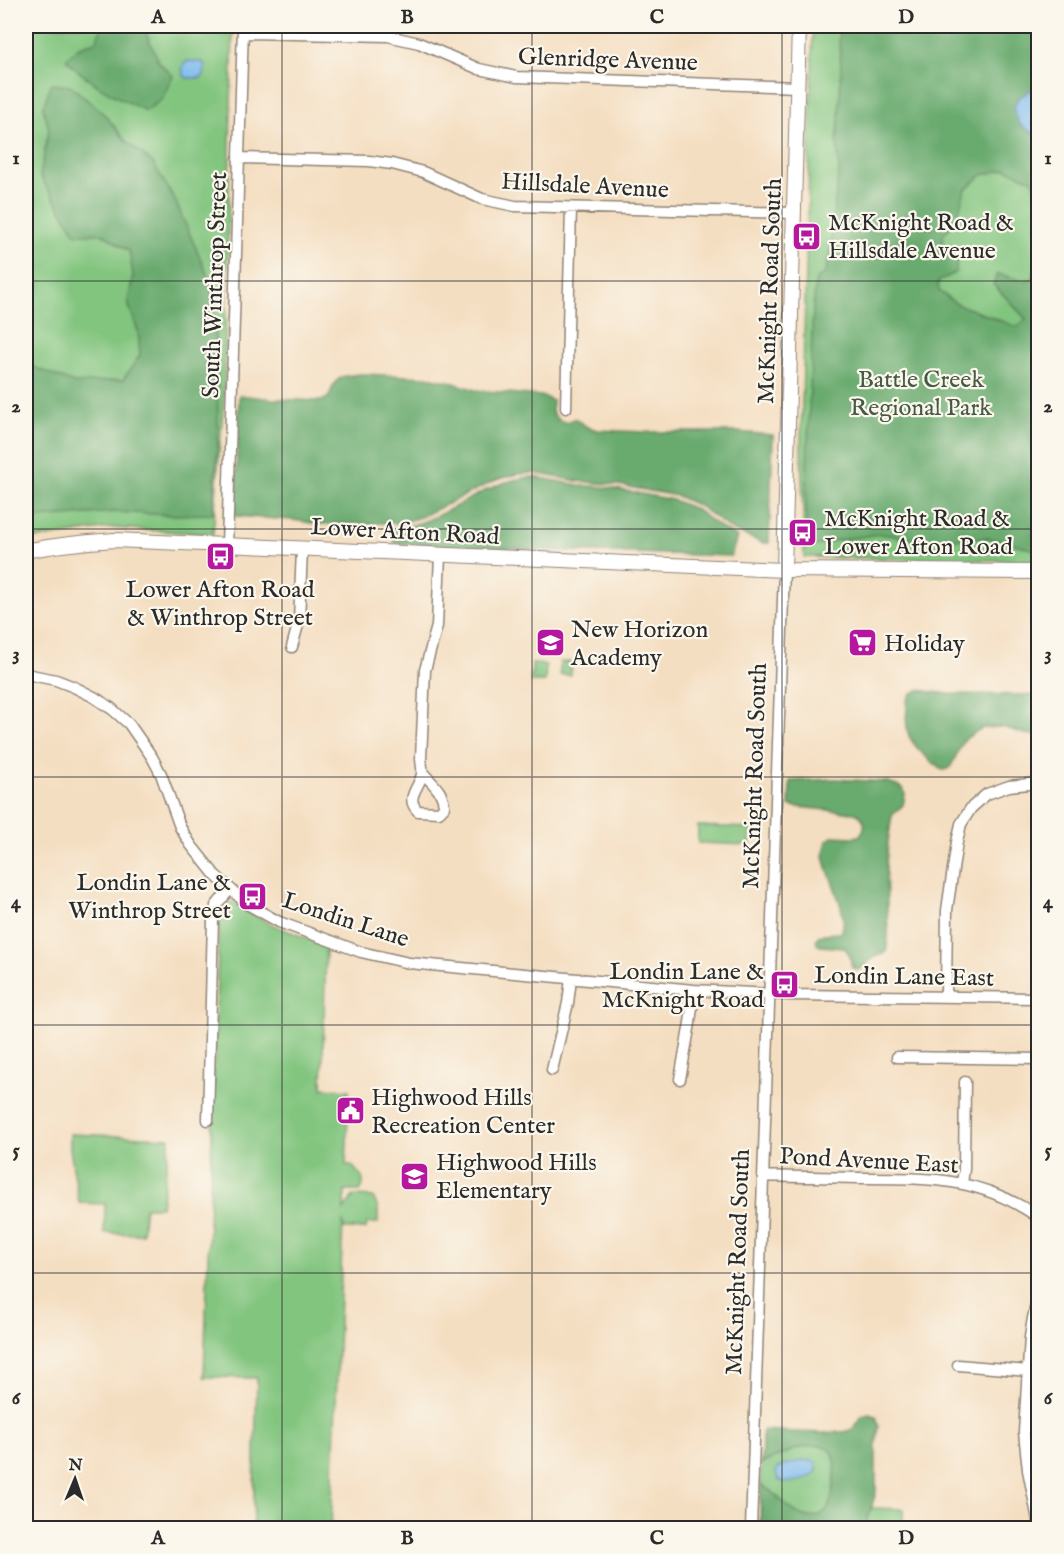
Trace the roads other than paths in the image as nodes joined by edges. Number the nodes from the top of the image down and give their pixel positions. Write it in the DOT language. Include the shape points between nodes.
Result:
graph roads {
  1 [pos="799,26"];
  2 [pos="243,29"];
  3 [pos="798,87"];
  4 [pos="238,158"];
  5 [pos="571,208"];
  6 [pos="794,213"];
  7 [pos="566,408"];
  8 [pos="227,546"];
  9 [pos="302,549"];
  10 [pos="26,551"];
  11 [pos="440,555"];
  12 [pos="784,570"];
  13 [pos="1038,572"];
  14 [pos="292,647"];
  15 [pos="26,674"];
  16 [pos="423,773"];
  17 [pos="1038,783"];
  18 [pos="230,889"];
  19 [pos="571,978"];
  20 [pos="694,990"];
  21 [pos="769,994"];
  22 [pos="946,997"];
  23 [pos="1038,998"];
  24 [pos="897,1057"];
  25 [pos="1038,1059"];
  26 [pos="552,1070"];
  27 [pos="680,1079"];
  28 [pos="965,1082"];
  29 [pos="207,1120"];
  30 [pos="763,1176"];
  31 [pos="962,1183"];
  32 [pos="1038,1217"];
  33 [pos="1038,1296"];
  34 [pos="1036,1318"];
  35 [pos="958,1365"];
  36 [pos="1028,1371"];
  37 [pos="1034,1476"];
  38 [pos="1038,1520"];
  39 [pos="751,1528"];
  1 -- 3 [label="main road, McKnight Road South"];
  2 -- 3 [label="street, Glenridge Avenue" via="388,36 419,43 480,69 516,77"];
  2 -- 4 [label="street, South Winthrop Street"];
  3 -- 6 [label="main road, McKnight Road South"];
  4 -- 5 [label="street, Hillsdale Avenue" via="392,164 423,172 490,201 524,207"];
  4 -- 8 [label="street, South Winthrop Street"];
  5 -- 6 [label="street, Hillsdale Avenue"];
  5 -- 7 [label="street"];
  6 -- 12 [label="main road, McKnight Road South"];
  8 -- 9 [label="main road, Lower Afton Road"];
  8 -- 10 [label="main road, Lower Afton Road" via="115,540"];
  9 -- 11 [label="main road, Lower Afton Road"];
  9 -- 14 [label="street" via="299,621"];
  11 -- 12 [label="main road, Lower Afton Road"];
  11 -- 16 [label="street" via="437,626 424,675"];
  12 -- 13 [label="main road, Lower Afton Road"];
  12 -- 21 [label="street, McKnight Road South"];
  15 -- 18 [label="street, Londin Lane" via="74,687 129,724 152,757 191,845"];
  17 -- 22 [label="street" via="991,792 974,805 961,824 946,910"];
  18 -- 19 [label="street, Londin Lane" via="279,922 378,956 409,963"];
  18 -- 29 [label="street" via="216,906 213,919"];
  19 -- 20 [label="street, Londin Lane"];
  19 -- 26 [label="street"];
  20 -- 21 [label="street, Londin Lane"];
  20 -- 27 [label="street"];
  21 -- 22 [label="street, Londin Lane East"];
  21 -- 30 [label="street, McKnight Road South"];
  22 -- 23 [label="street, Londin Lane East"];
  24 -- 25 [label="street"];
  28 -- 31 [label="street"];
  30 -- 31 [label="street, Pond Avenue East" via="914,1178"];
  30 -- 39 [label="street, McKnight Road South"];
  31 -- 32 [label="street, Pond Avenue East" via="1008,1199"];
  33 -- 34 [label="street"];
  34 -- 36 [label="street"];
  35 -- 36 [label="street"];
  36 -- 37 [label="street" via="1024,1432"];
  37 -- 38 [label="street"];
}
